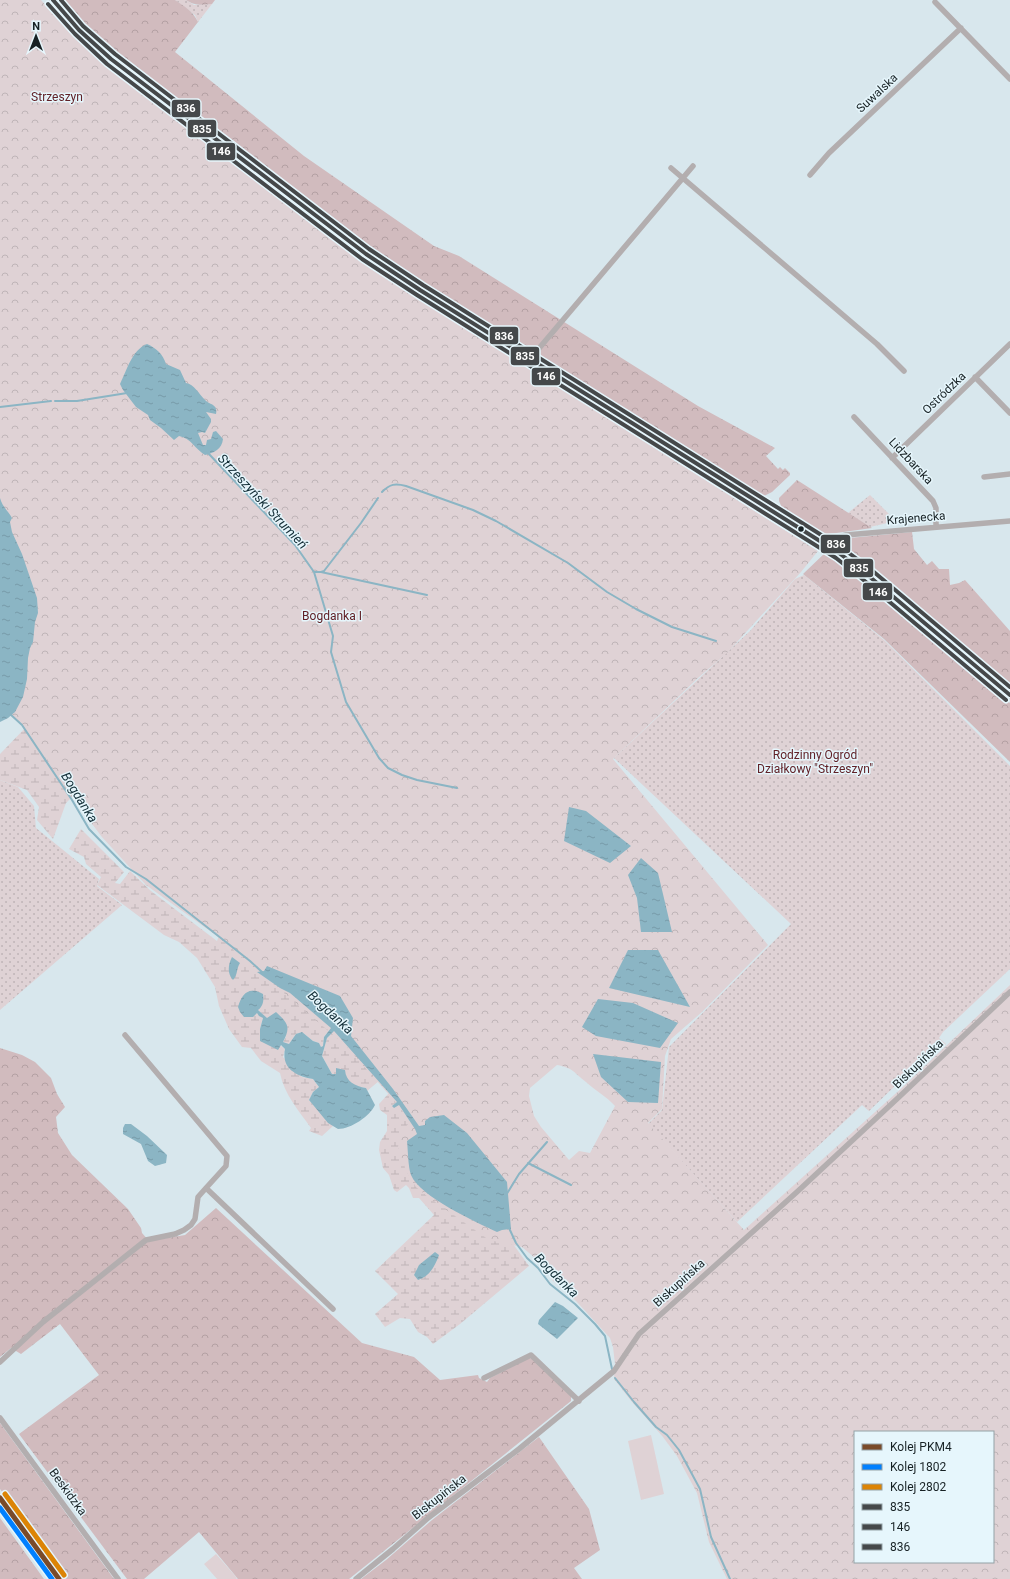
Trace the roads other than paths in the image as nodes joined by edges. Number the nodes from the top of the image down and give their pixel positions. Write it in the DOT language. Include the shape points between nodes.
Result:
graph roads {
  1 [pos="53,0"];
  2 [pos="935,2"];
  3 [pos="961,28"];
  4 [pos="1010,79"];
  5 [pos="693,166"];
  6 [pos="670,168"];
  7 [pos="810,175"];
  8 [pos="682,178"];
  9 [pos="1010,344"];
  10 [pos="530,359"];
  11 [pos="904,371"];
  12 [pos="976,377"];
  13 [pos="1010,413"];
  14 [pos="854,417"];
  15 [pos="892,458"];
  16 [pos="1010,474"];
  17 [pos="984,477"];
  18 [pos="1010,521"];
  19 [pos="936,527"];
  20 [pos="825,544"];
  21 [pos="1010,695"];
  22 [pos="1010,992"];
  23 [pos="124,1035"];
  24 [pos="206,1188"];
  25 [pos="333,1309"];
  26 [pos="0,1362"];
  27 [pos="484,1378"];
  28 [pos="579,1401"];
  29 [pos="0,1418"];
  30 [pos="118,1579"];
  31 [pos="356,1579"];
  1 -- 10 [label="street" via="79,30 111,59 366,254"];
  2 -- 3 [label="street"];
  3 -- 4 [label="street"];
  3 -- 7 [label="street, Suwalska" via="828,154"];
  5 -- 8 [label="street"];
  6 -- 8 [label="street"];
  8 -- 10 [label="street"];
  8 -- 11 [label="street" via="877,344"];
  9 -- 12 [label="street, Ostródzka"];
  10 -- 20 [label="street"];
  12 -- 13 [label="street"];
  12 -- 15 [label="street, Ostródzka"];
  14 -- 15 [label="street, Lidzbarska"];
  15 -- 19 [label="street, Lidzbarska" via="933,501 936,508"];
  16 -- 17 [label="street"];
  18 -- 19 [label="street, Krajenecka"];
  19 -- 20 [label="street, Krajenecka" via="846,534"];
  20 -- 21 [label="street" via="864,572"];
  22 -- 28 [label="street, Biskupińska" via="900,1097 639,1334 614,1371"];
  23 -- 24 [label="street" via="227,1156 226,1166"];
  24 -- 25 [label="street"];
  24 -- 26 [label="street" via="198,1197 196,1219 191,1225 175,1234 146,1240 43,1322"];
  27 -- 28 [label="street" via="531,1355"];
  28 -- 31 [label="street, Biskupińska" via="428,1518"];
  29 -- 30 [label="street, Beskidzka"];
}
